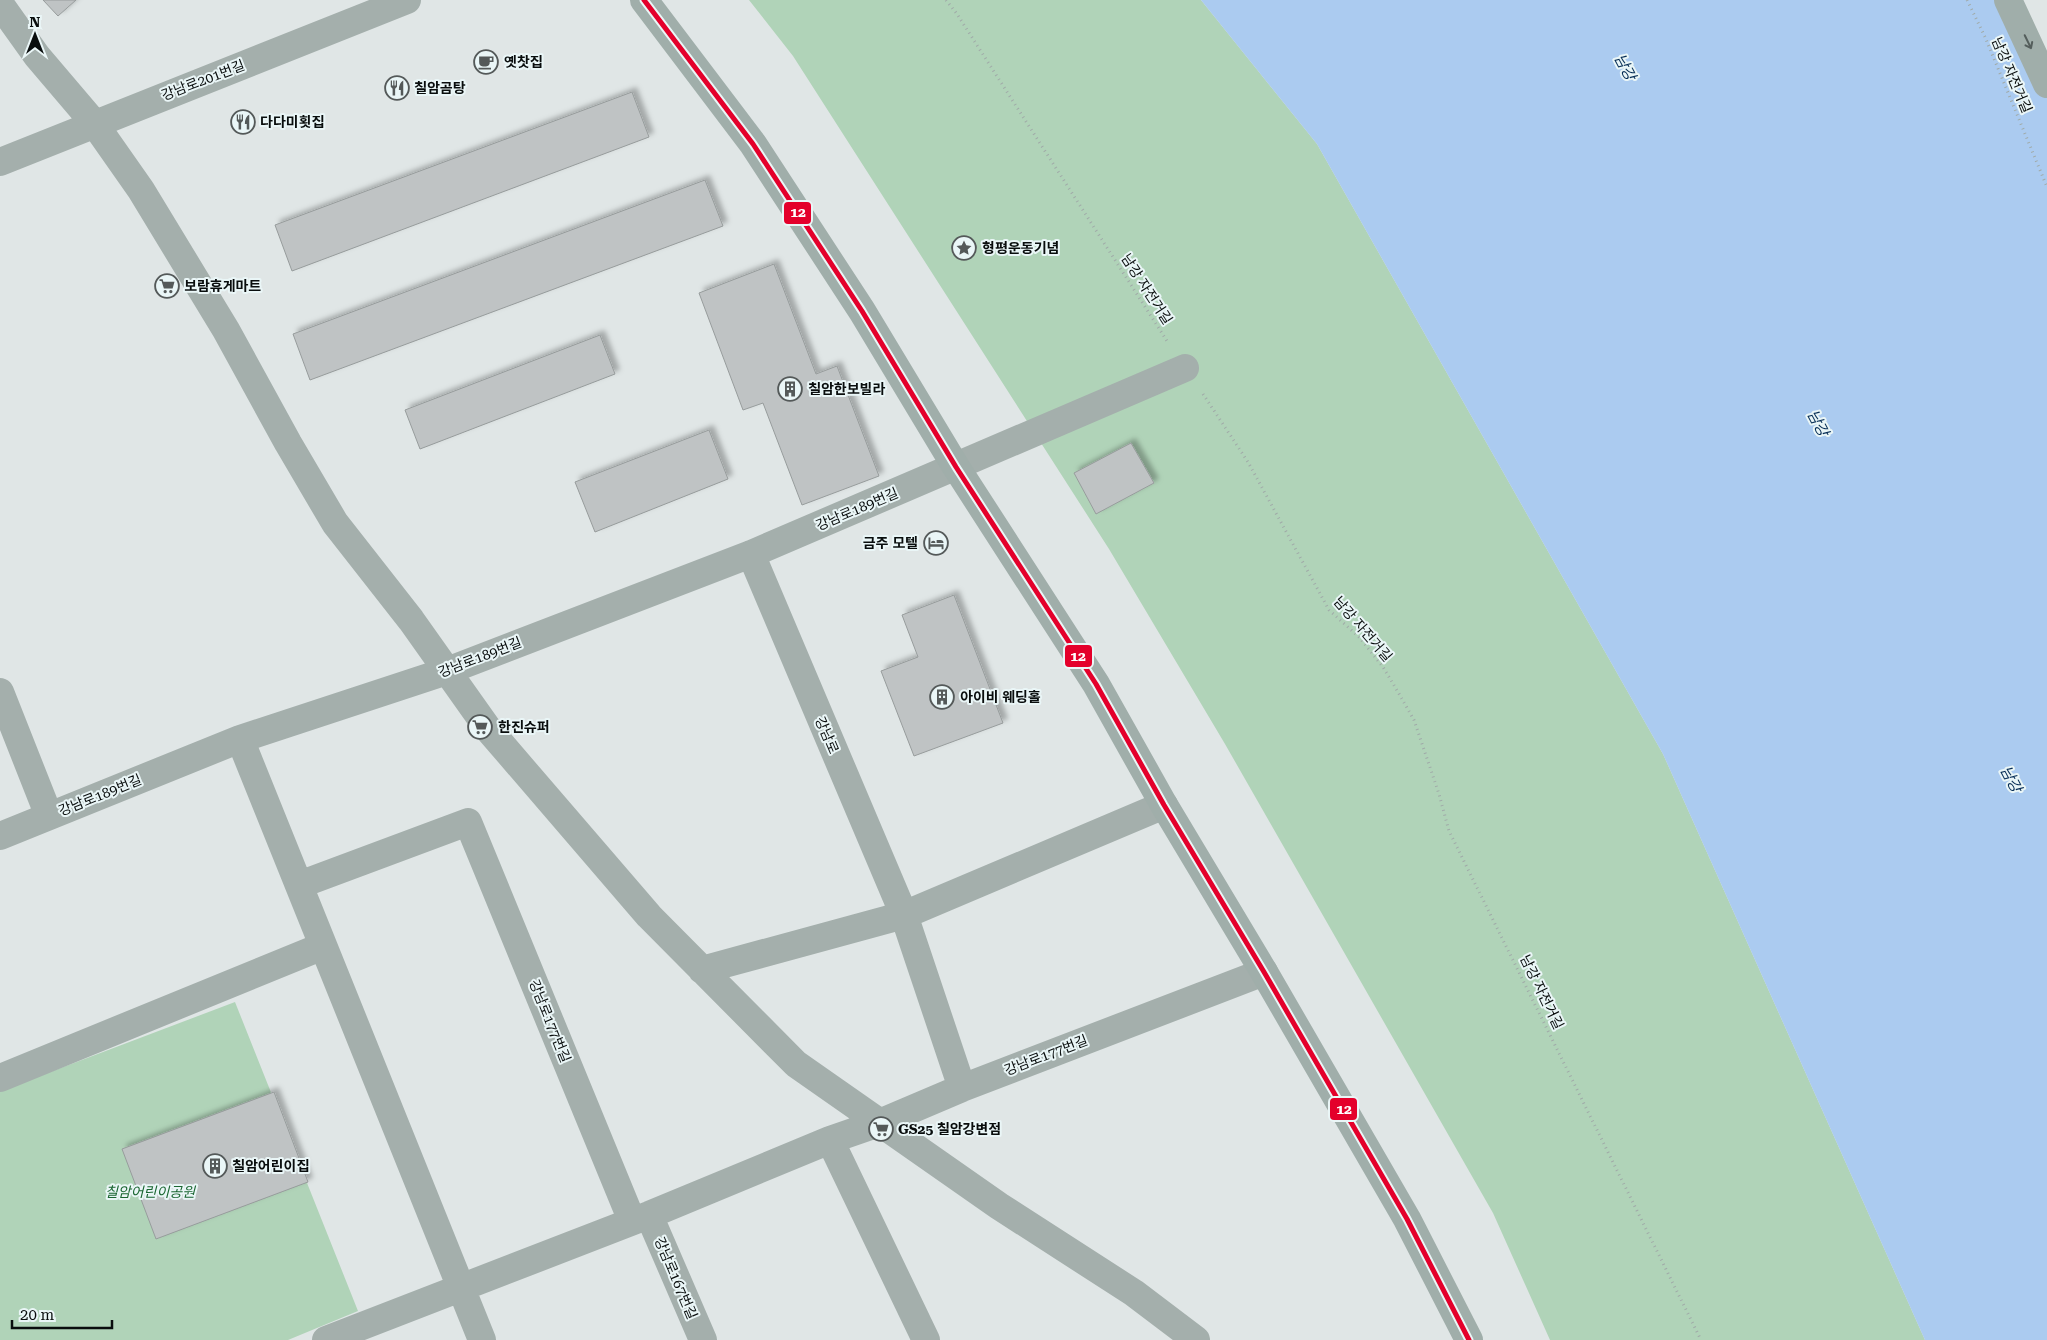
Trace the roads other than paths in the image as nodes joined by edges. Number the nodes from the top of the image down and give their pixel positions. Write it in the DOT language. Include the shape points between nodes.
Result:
graph roads {
  1 [pos="407,0"];
  2 [pos="644,0"];
  3 [pos="2008,0"];
  4 [pos="0,4"];
  5 [pos="2047,84"];
  6 [pos="94,123"];
  7 [pos="0,162"];
  8 [pos="1185,368"];
  9 [pos="956,467"];
  10 [pos="751,554"];
  11 [pos="447,670"];
  12 [pos="0,692"];
  13 [pos="240,739"];
  14 [pos="1164,805"];
  15 [pos="50,816"];
  16 [pos="0,836"];
  17 [pos="299,886"];
  18 [pos="904,915"];
  19 [pos="323,946"];
  20 [pos="702,970"];
  21 [pos="1264,972"];
  22 [pos="0,1078"];
  23 [pos="962,1088"];
  24 [pos="882,1122"];
  25 [pos="830,1140"];
  26 [pos="641,1218"];
  27 [pos="462,1287"];
  28 [pos="326,1340"];
  29 [pos="482,1340"];
  30 [pos="703,1340"];
  31 [pos="926,1340"];
  32 [pos="1196,1340"];
  33 [pos="1469,1340"];
  1 -- 6 [label="street, 강남로201번길"];
  2 -- 9 [label="street" via="752,144 862,311"];
  3 -- 5 [label="street, one-way"];
  4 -- 6 [label="street" via="37,56"];
  6 -- 7 [label="street, 강남로201번길"];
  6 -- 11 [label="street" via="141,190 226,330 335,523"];
  8 -- 9 [label="street, 강남로189번길"];
  9 -- 10 [label="street, 강남로189번길"];
  9 -- 14 [label="street" via="1096,684"];
  10 -- 11 [label="street, 강남로189번길"];
  10 -- 18 [label="street, 강남로"];
  11 -- 13 [label="street, 강남로189번길"];
  11 -- 20 [label="street" via="495,737 649,916"];
  12 -- 15 [label="street"];
  13 -- 15 [label="street, 강남로189번길"];
  13 -- 17 [label="street"];
  14 -- 18 [label="street"];
  14 -- 21 [label="street"];
  15 -- 16 [label="street, 강남로189번길"];
  17 -- 19 [label="street"];
  17 -- 26 [label="street, 강남로177번길" via="468,822"];
  18 -- 20 [label="street"];
  18 -- 23 [label="street, 강남로"];
  19 -- 22 [label="street"];
  19 -- 27 [label="street"];
  20 -- 24 [label="street" via="796,1064"];
  21 -- 23 [label="street, 강남로177번길"];
  21 -- 33 [label="street" via="1407,1219"];
  23 -- 24 [label="street, 강남로177번길"];
  24 -- 25 [label="street, 강남로177번길"];
  24 -- 32 [label="street" via="999,1206 1134,1293"];
  25 -- 26 [label="street, 강남로177번길"];
  25 -- 31 [label="street"];
  26 -- 27 [label="street, 강남로177번길"];
  26 -- 30 [label="street, 강남로167번길"];
  27 -- 28 [label="street, 강남로177번길"];
  27 -- 29 [label="street"];
}
